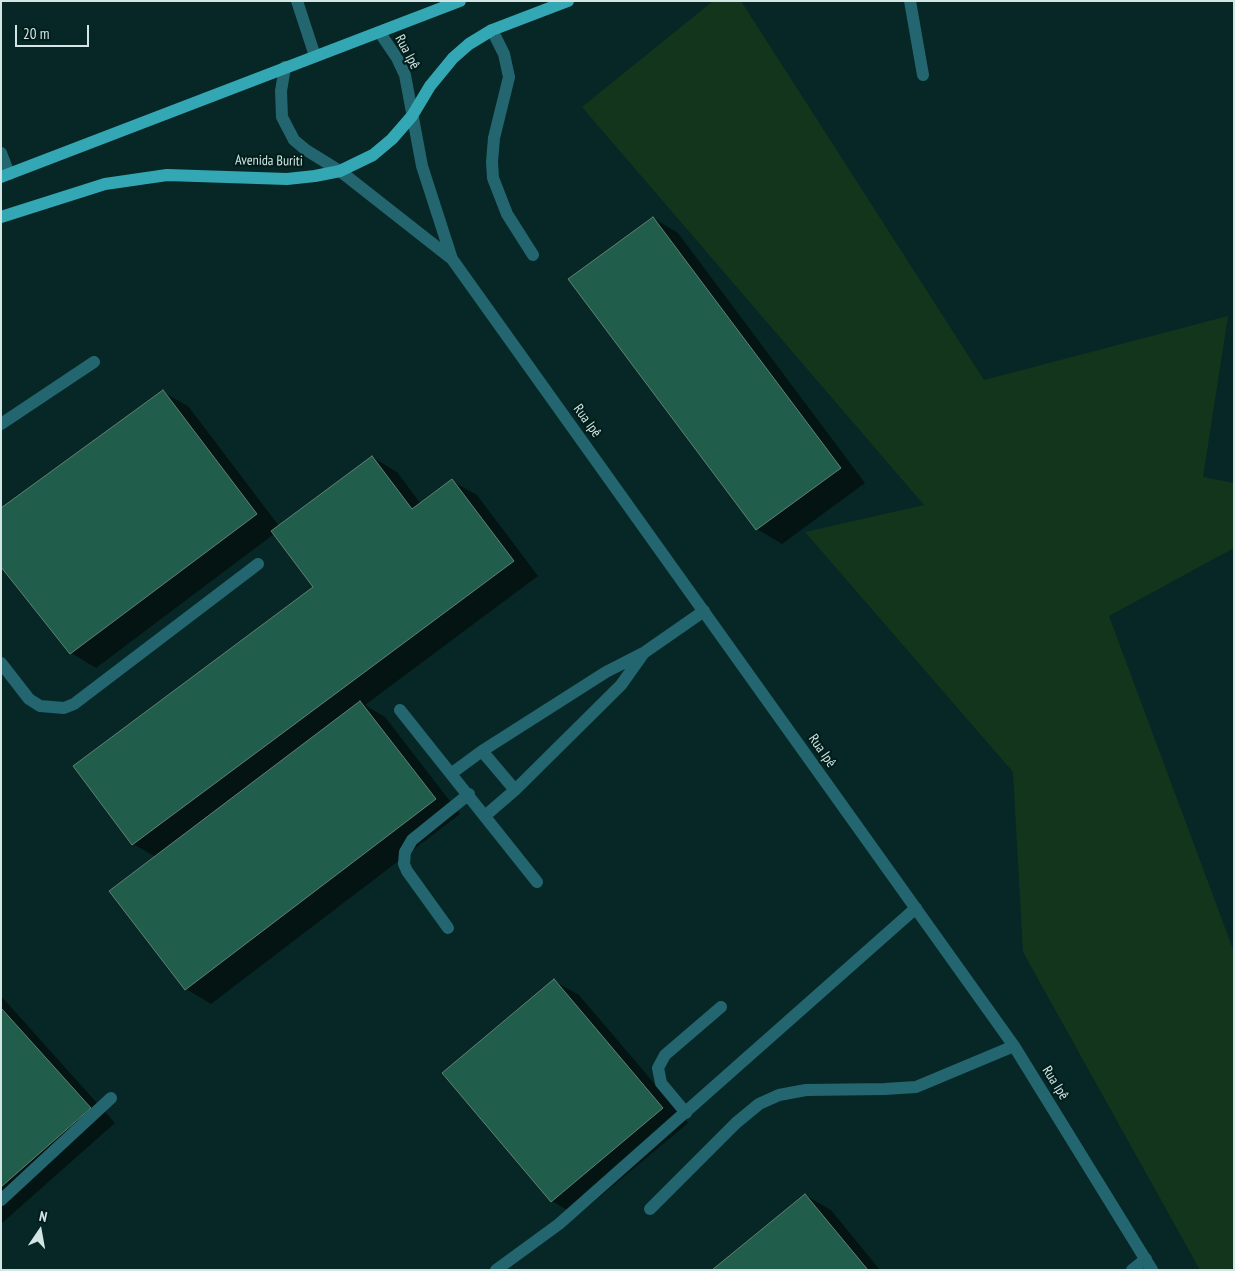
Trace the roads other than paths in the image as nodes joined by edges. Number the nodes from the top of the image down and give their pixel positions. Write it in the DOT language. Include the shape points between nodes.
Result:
graph roads {
  1 [pos="296,1"];
  2 [pos="460,1"];
  3 [pos="568,1"];
  4 [pos="910,1"];
  5 [pos="492,30"];
  6 [pos="380,34"];
  7 [pos="315,56"];
  8 [pos="285,67"];
  9 [pos="923,75"];
  10 [pos="412,116"];
  11 [pos="1,153"];
  12 [pos="340,171"];
  13 [pos="5,175"];
  14 [pos="1,217"];
  15 [pos="533,255"];
  16 [pos="452,259"];
  17 [pos="94,362"];
  18 [pos="1,424"];
  19 [pos="258,564"];
  20 [pos="704,610"];
  21 [pos="645,652"];
  22 [pos="1,663"];
  23 [pos="400,710"];
  24 [pos="482,751"];
  25 [pos="452,773"];
  26 [pos="515,790"];
  27 [pos="469,794"];
  28 [pos="486,815"];
  29 [pos="537,882"];
  30 [pos="916,908"];
  31 [pos="448,928"];
  32 [pos="721,1007"];
  33 [pos="1014,1046"];
  34 [pos="111,1098"];
  35 [pos="686,1113"];
  36 [pos="1,1200"];
  37 [pos="650,1209"];
  38 [pos="1149,1264"];
  39 [pos="496,1270"];
  40 [pos="1132,1270"];
  1 -- 7 [label="street"];
  2 -- 6 [label="main road"];
  3 -- 5 [label="main road, Avenida Buriti"];
  4 -- 9 [label="street"];
  5 -- 10 [label="main road, Avenida Buriti" via="453,58 430,86"];
  5 -- 15 [label="street" via="504,54 509,77 494,138 493,178 506,214"];
  6 -- 7 [label="main road"];
  6 -- 10 [label="street, Rua Ipê" via="397,58 404,75"];
  7 -- 8 [label="main road"];
  8 -- 12 [label="street, Rua Ipê" via="281,104 286,128 306,150"];
  8 -- 13 [label="main road"];
  10 -- 12 [label="main road, Avenida Buriti" via="392,140 372,155"];
  10 -- 16 [label="street, Rua Ipê" via="432,202"];
  11 -- 13 [label="street"];
  12 -- 14 [label="main road, Avenida Buriti" via="287,178 167,175 105,184"];
  12 -- 16 [label="street, Rua Ipê"];
  16 -- 20 [label="street, Rua Ipê"];
  17 -- 18 [label="street"];
  19 -- 22 [label="street" via="74,704 64,708 40,706 29,699"];
  20 -- 21 [label="street"];
  20 -- 30 [label="street, Rua Ipê"];
  21 -- 24 [label="street" via="606,672"];
  21 -- 26 [label="street" via="622,685"];
  23 -- 25 [label="street"];
  24 -- 25 [label="street"];
  24 -- 26 [label="street"];
  25 -- 27 [label="street"];
  26 -- 28 [label="street"];
  27 -- 28 [label="street"];
  27 -- 31 [label="street" via="412,840 405,852 407,872"];
  28 -- 29 [label="street"];
  30 -- 33 [label="street, Rua Ipê"];
  30 -- 35 [label="street"];
  32 -- 35 [label="street" via="665,1055 658,1068 661,1083"];
  33 -- 37 [label="street" via="916,1086 885,1090 806,1090 779,1095 759,1104 736,1123"];
  33 -- 38 [label="street, Rua Ipê"];
  34 -- 36 [label="street"];
  35 -- 39 [label="street" via="559,1224"];
  38 -- 40 [label="street"];
}
